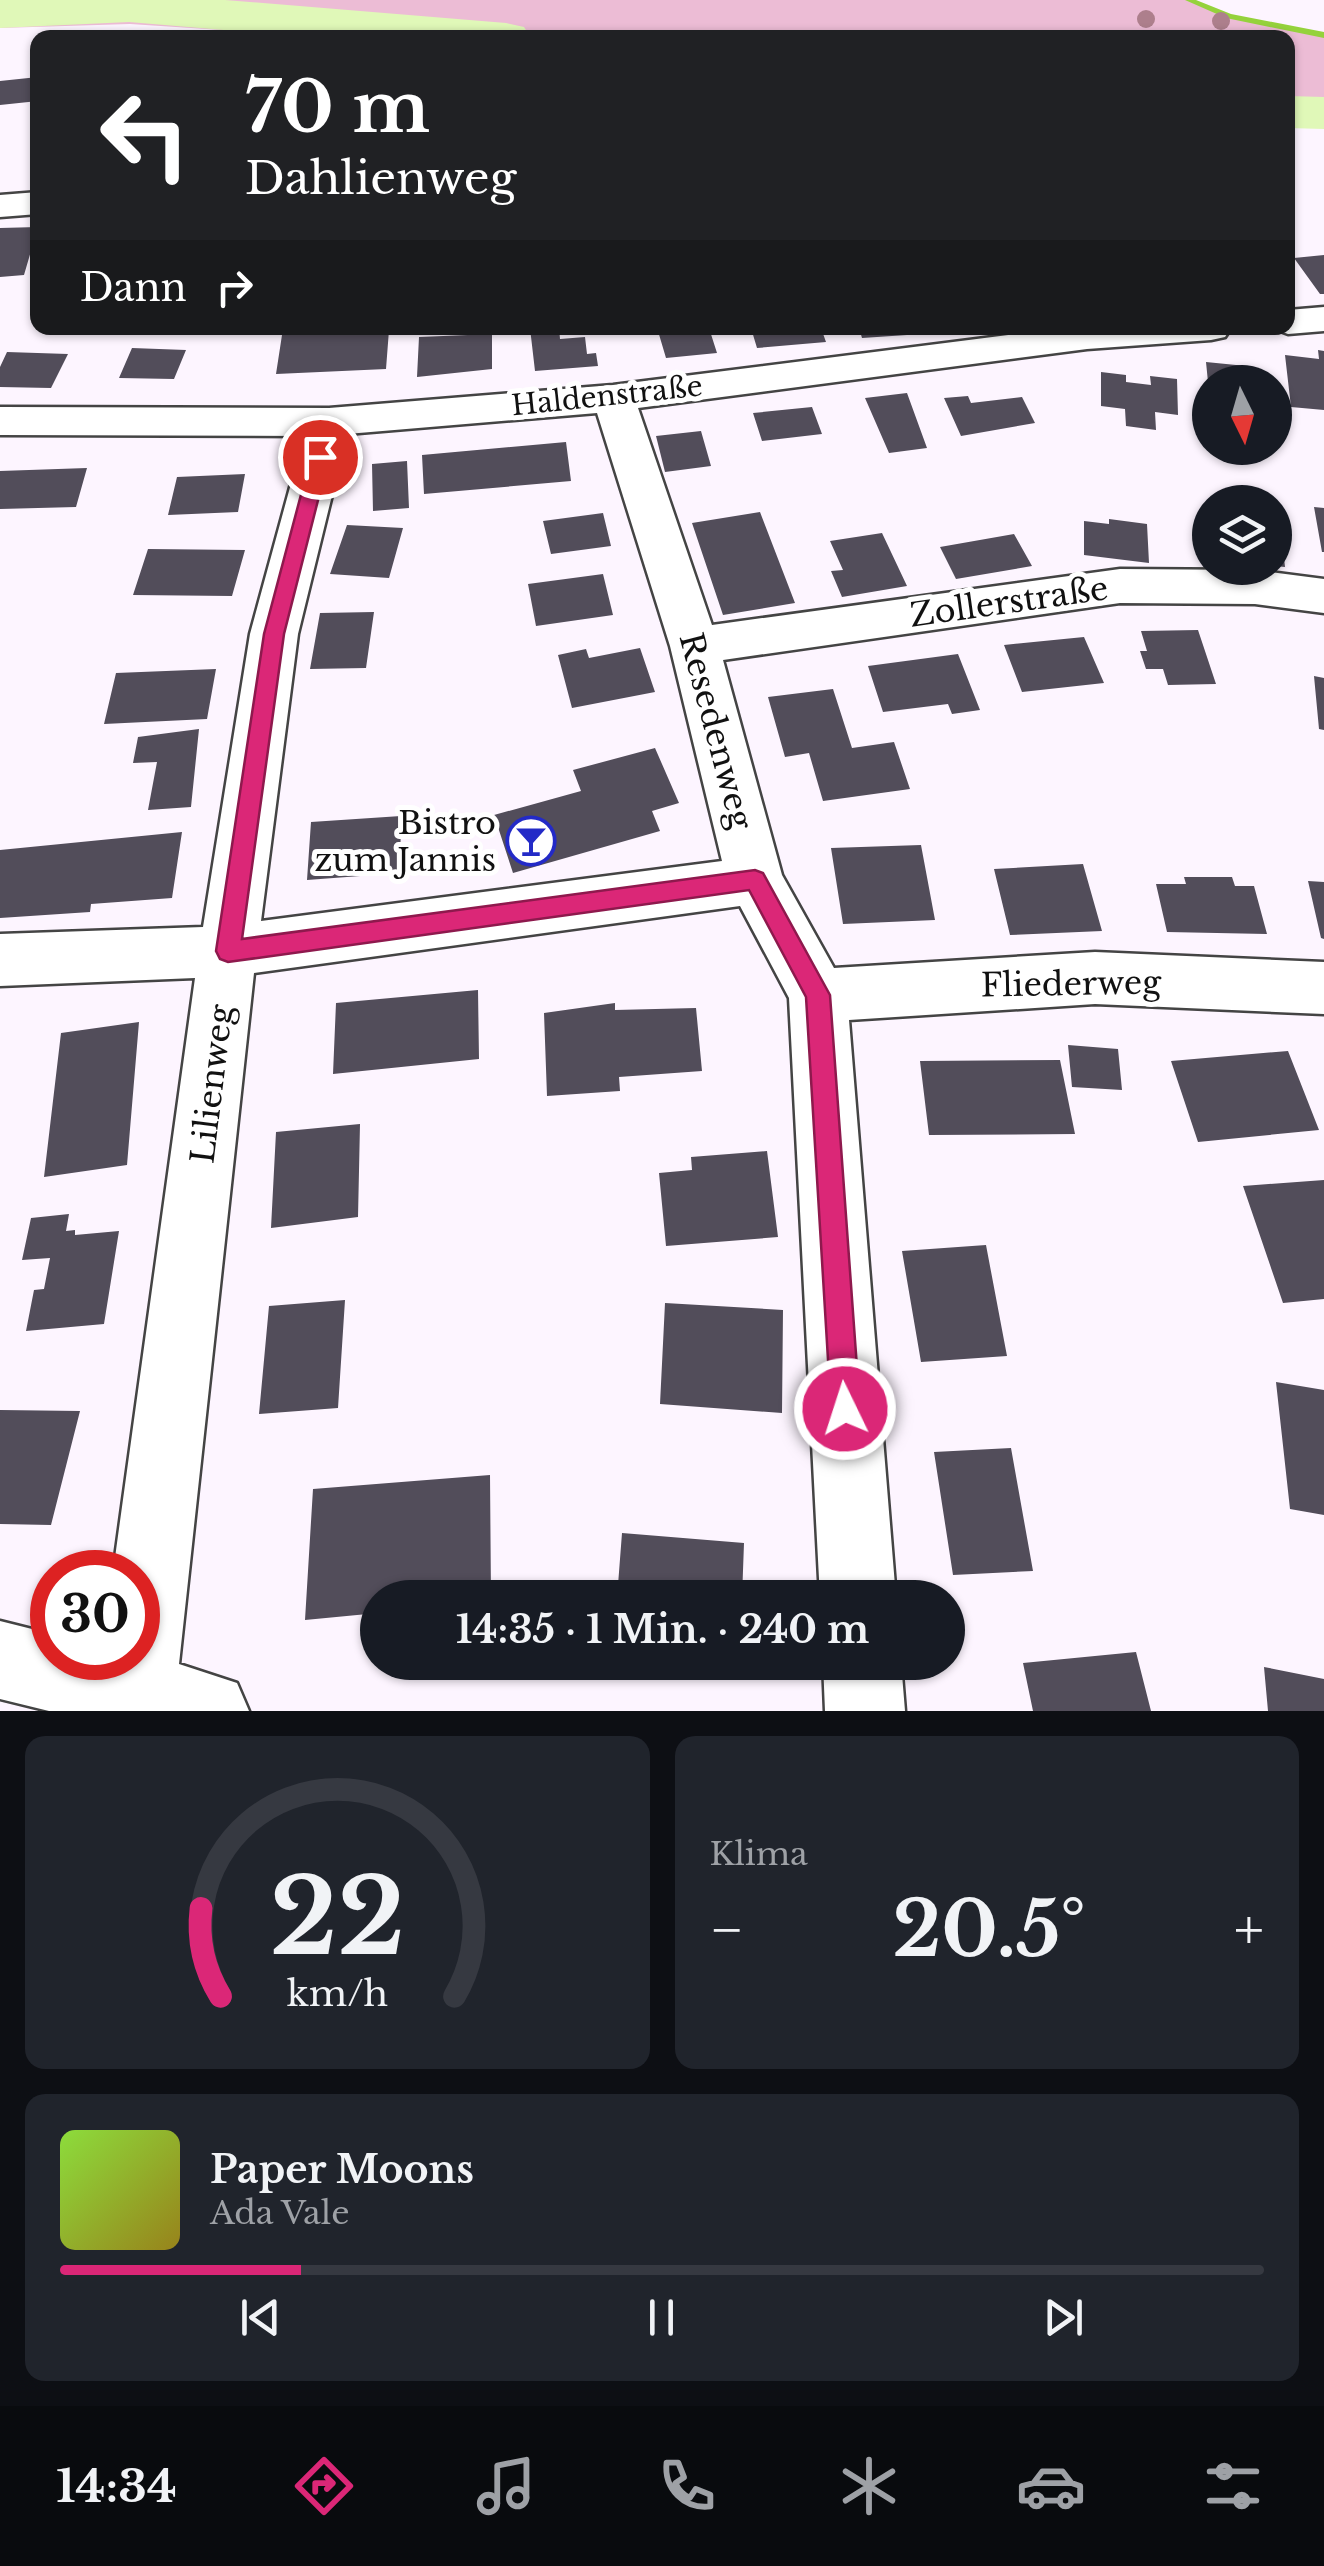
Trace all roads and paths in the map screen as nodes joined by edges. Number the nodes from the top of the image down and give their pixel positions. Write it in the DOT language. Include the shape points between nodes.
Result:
graph roads {
  1 [pos="30,203"];
  2 [pos="0,206"];
  3 [pos="1324,319"];
  4 [pos="1295,321"];
  5 [pos="1063,335"];
  6 [pos="614,398"];
  7 [pos="0,421"];
  8 [pos="329,422"];
  9 [pos="1324,596"];
  10 [pos="695,646"];
  11 [pos="755,880"];
  12 [pos="228,951"];
  13 [pos="0,960"];
  14 [pos="1324,988"];
  15 [pos="818,995"];
  16 [pos="857,1580"];
  17 [pos="0,1660"];
  18 [pos="863,1680"];
  19 [pos="173,1702"];
  20 [pos="865,1711"];
  1 -- 2 [label="street"];
  3 -- 4 [label="street"];
  5 -- 6 [label="street, Haldenstraße"];
  6 -- 8 [label="street, Haldenstraße"];
  6 -- 10 [label="street, Resedenweg"];
  7 -- 8 [label="street, Haldenstraße"];
  8 -- 12 [label="street, Lilienweg" via="274,634"];
  9 -- 10 [label="street, Zollerstraße" via="1255,587 1120,586"];
  10 -- 11 [label="street, Resedenweg"];
  11 -- 12 [label="street"];
  11 -- 15 [label="street, Resedenweg"];
  12 -- 13 [label="street"];
  12 -- 19 [label="street, Lilienweg"];
  14 -- 15 [label="street, Fliederweg" via="1095,978"];
  15 -- 16 [label="street, Resedenweg"];
  17 -- 19 [label="street"];
  18 -- 20 [label="street"];
}
